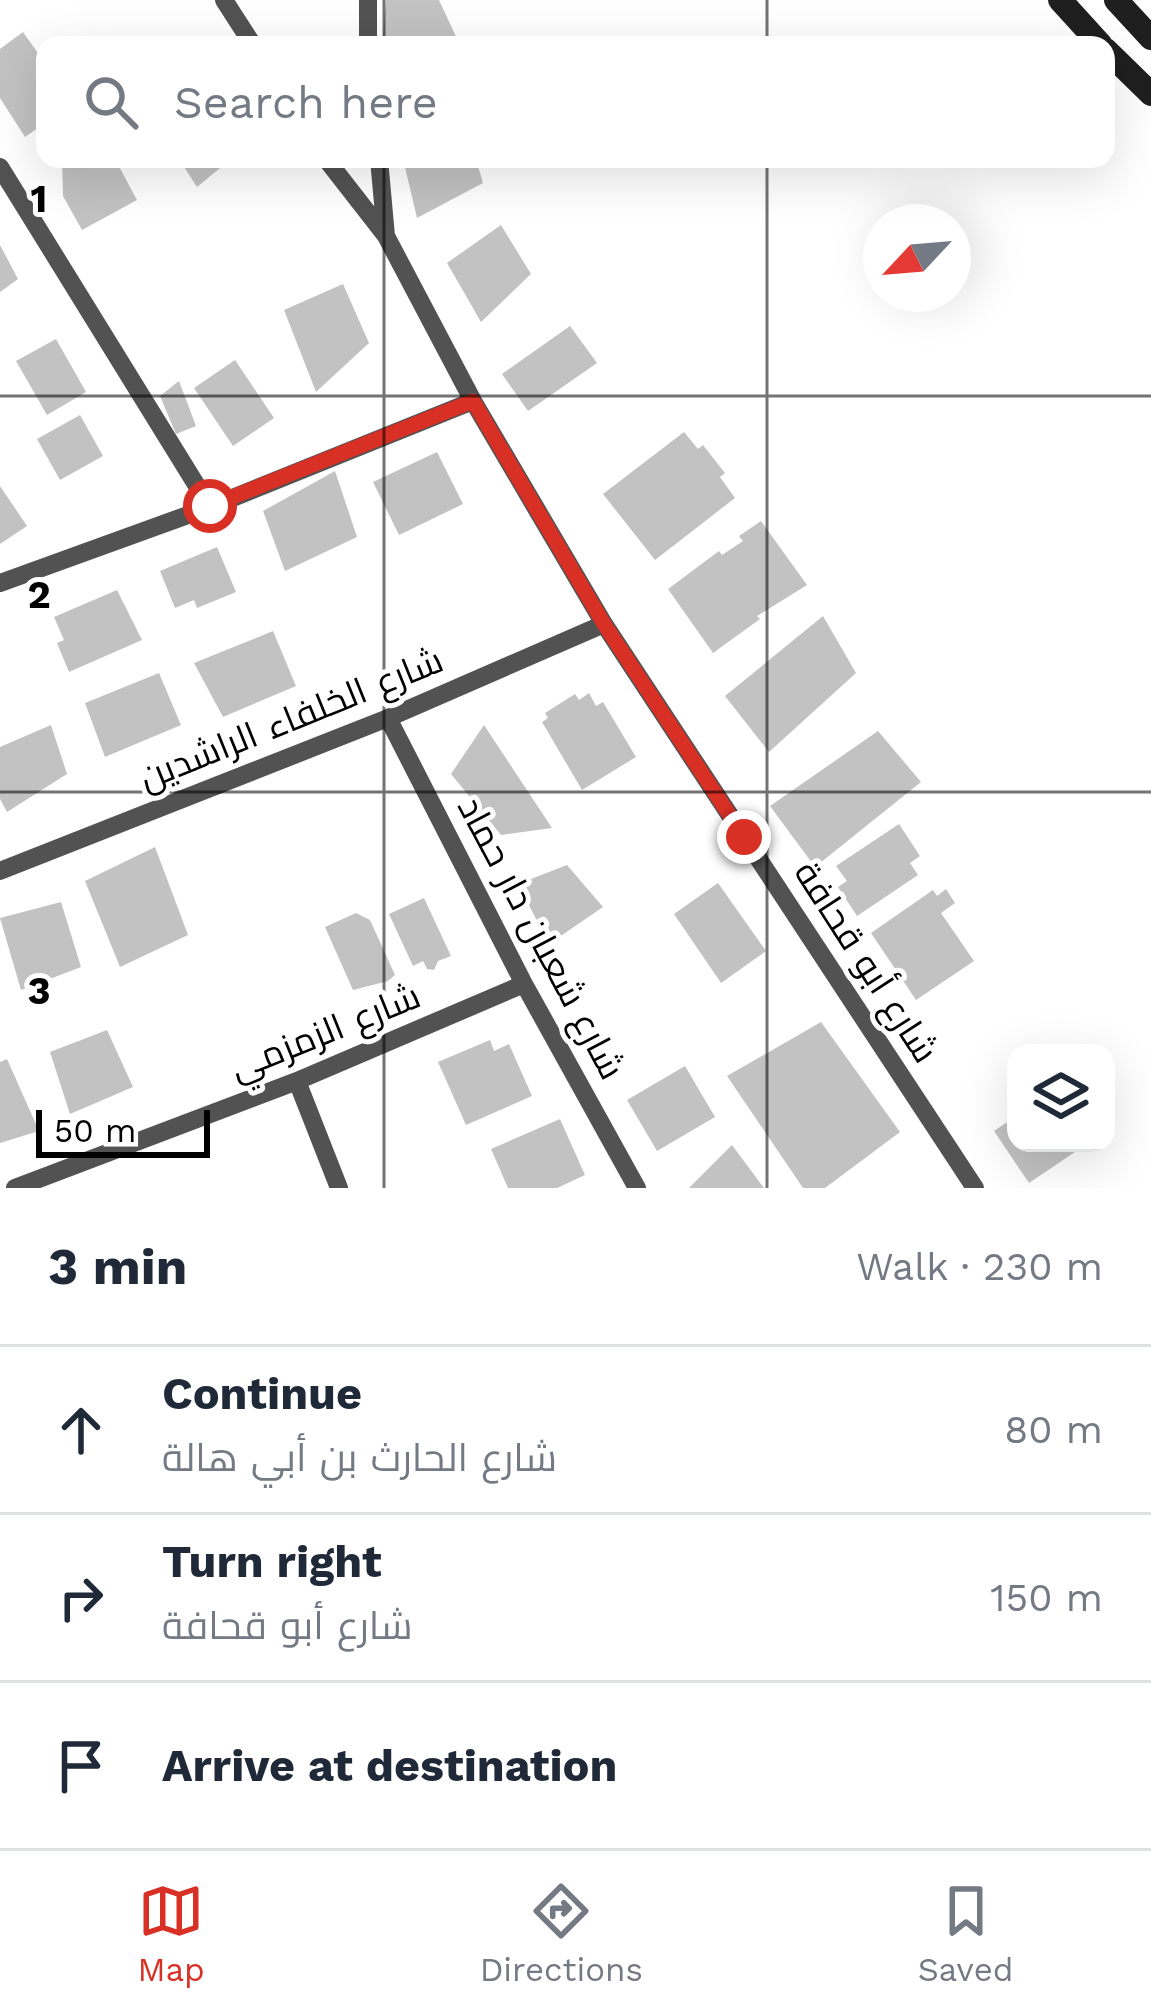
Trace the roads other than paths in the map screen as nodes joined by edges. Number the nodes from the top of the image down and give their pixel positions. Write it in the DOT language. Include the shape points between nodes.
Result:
graph roads {
  1 [pos="224,0"];
  2 [pos="368,0"];
  3 [pos="1060,0"];
  4 [pos="1116,0"];
  5 [pos="247,36"];
  6 [pos="368,36"];
  7 [pos="1093,36"];
  8 [pos="1151,38"];
  9 [pos="1115,59"];
  10 [pos="1151,94"];
  11 [pos="0,167"];
  12 [pos="333,168"];
  13 [pos="380,168"];
  14 [pos="386,236"];
  15 [pos="473,401"];
  16 [pos="210,506"];
  17 [pos="0,583"];
  18 [pos="604,624"];
  19 [pos="388,718"];
  20 [pos="0,871"];
  21 [pos="524,984"];
  22 [pos="297,1081"];
  23 [pos="41,1183"];
  24 [pos="15,1188"];
  25 [pos="339,1188"];
  26 [pos="638,1188"];
  27 [pos="975,1188"];
  1 -- 5 [label="street"];
  2 -- 6 [label="street"];
  3 -- 7 [label="main road"];
  4 -- 8 [label="main road"];
  9 -- 10 [label="main road"];
  11 -- 16 [label="street"];
  12 -- 14 [label="street, شارع أبو قحافة"];
  13 -- 14 [label="street"];
  14 -- 15 [label="street, شارع أبو قحافة"];
  15 -- 16 [label="street"];
  15 -- 18 [label="street, شارع أبو قحافة"];
  16 -- 17 [label="street"];
  18 -- 19 [label="street, شارع الخلفاء الراشدين"];
  18 -- 27 [label="street, شارع أبو قحافة"];
  19 -- 20 [label="street, شارع الخلفاء الراشدين"];
  19 -- 21 [label="street, شارع شعبان دار حماد"];
  21 -- 22 [label="street, شارع الزمزمي"];
  21 -- 26 [label="street, شارع شعبان دار حماد"];
  22 -- 23 [label="street, شارع الزمزمي"];
  22 -- 25 [label="street"];
  23 -- 24 [label="street, شارع الزمزمي"];
}
